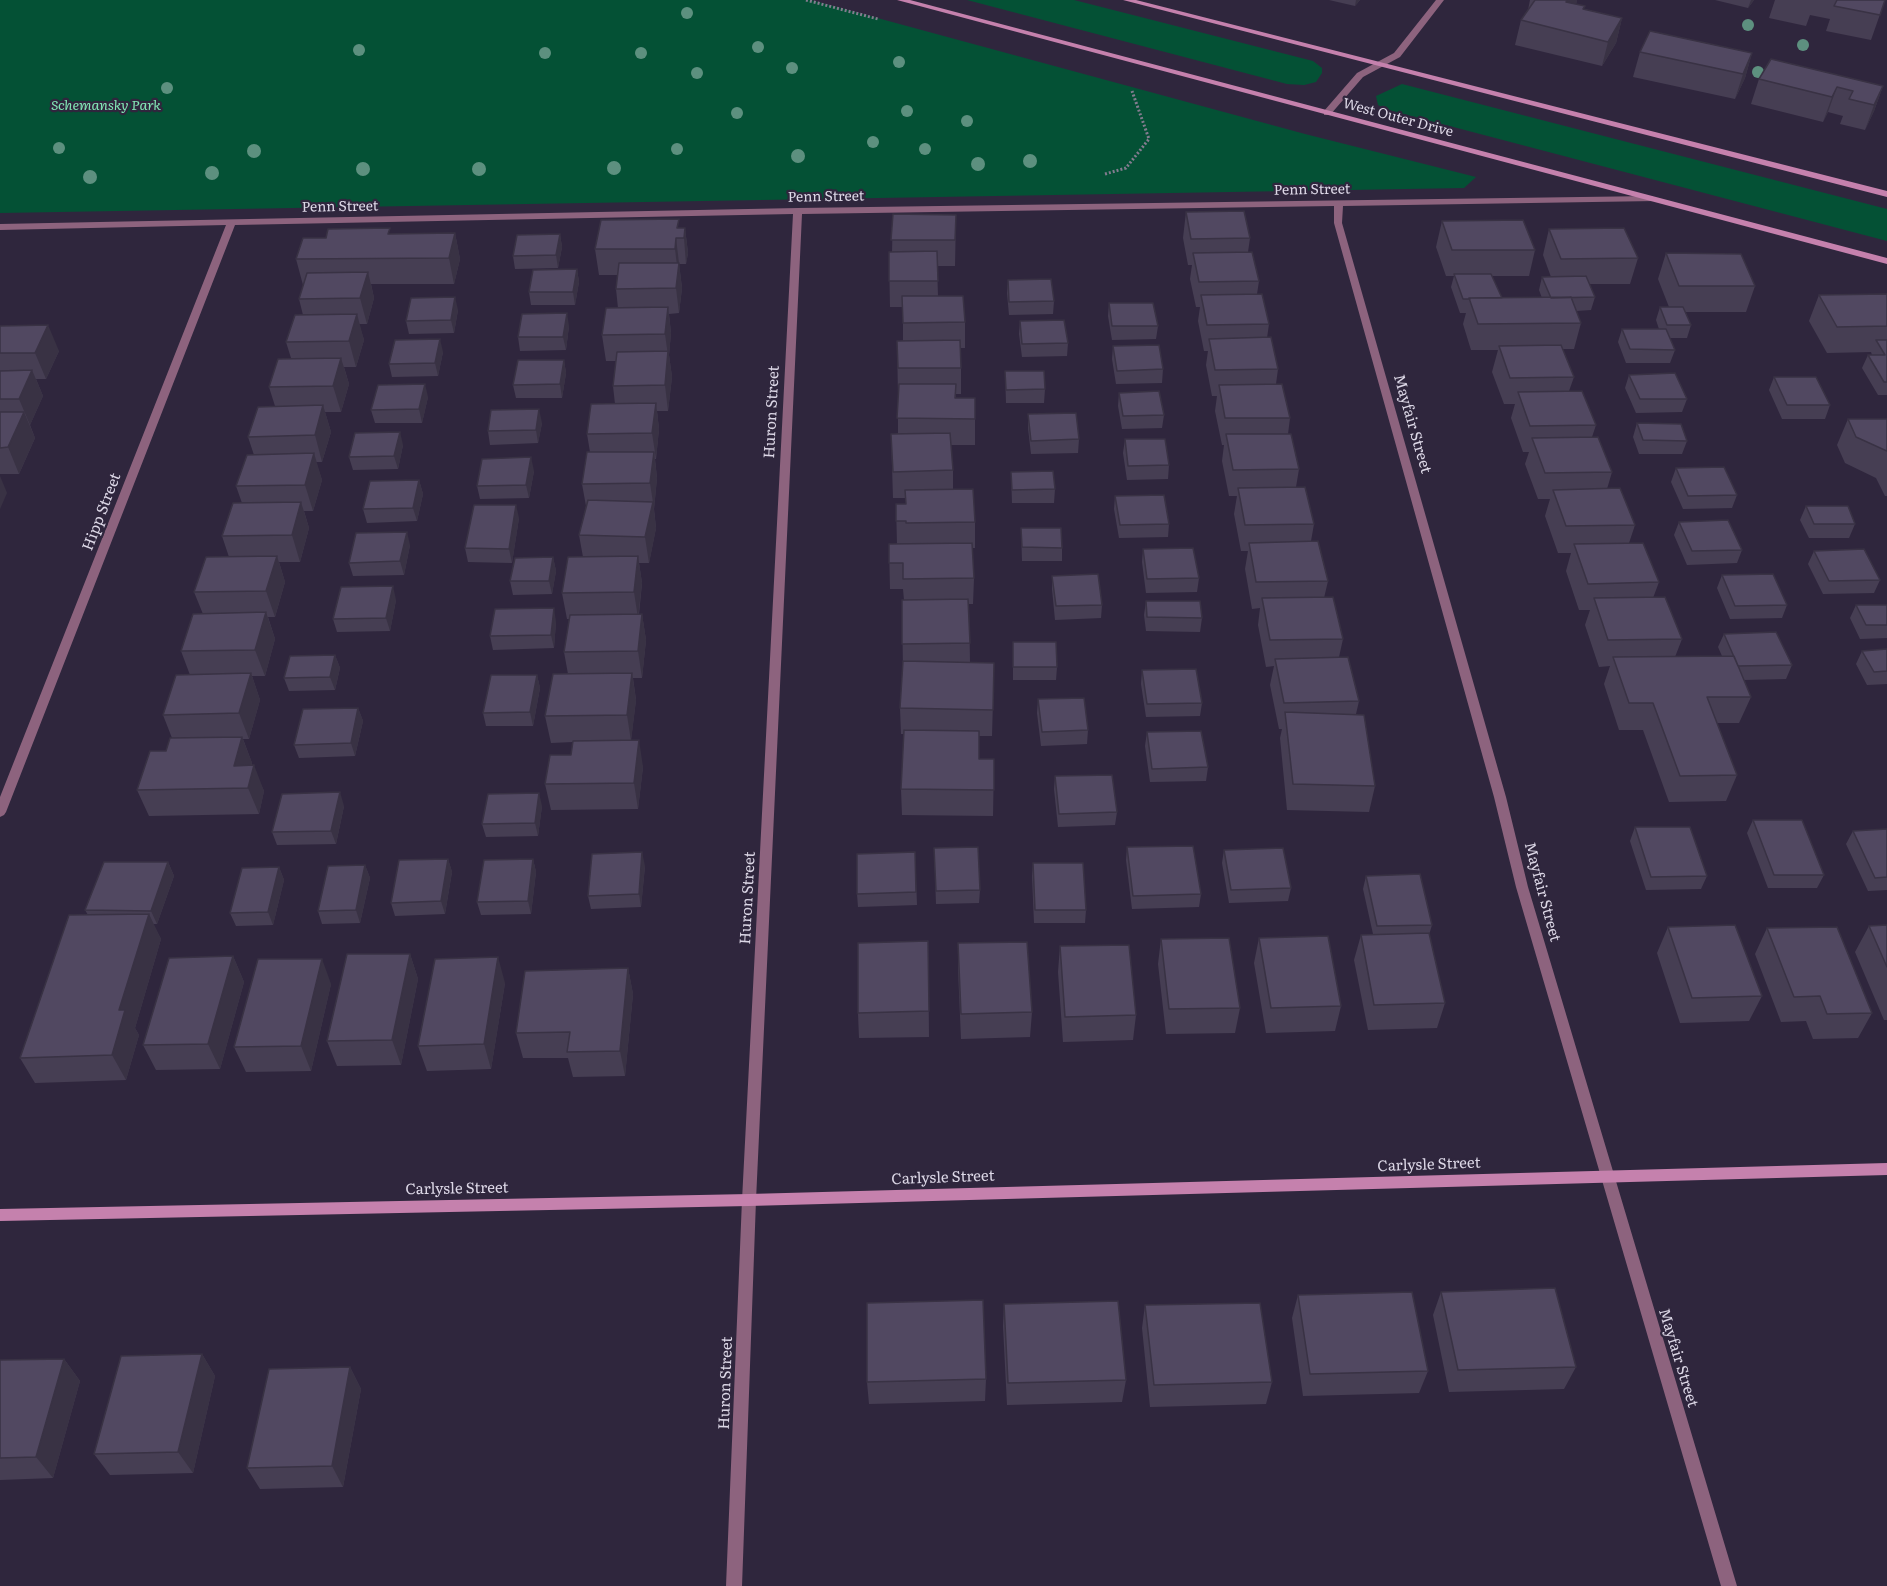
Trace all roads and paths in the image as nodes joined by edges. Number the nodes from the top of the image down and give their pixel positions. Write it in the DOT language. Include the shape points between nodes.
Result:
graph roads {
  1 [pos="902,0"];
  2 [pos="1127,0"];
  3 [pos="1440,0"];
  4 [pos="1380,64"];
  5 [pos="1130,86"];
  6 [pos="1327,113"];
  7 [pos="1095,178"];
  8 [pos="1887,194"];
  9 [pos="1652,200"];
  10 [pos="1339,203"];
  11 [pos="798,211"];
  12 [pos="231,223"];
  13 [pos="0,227"];
  14 [pos="1887,261"];
  15 [pos="0,812"];
  16 [pos="1887,1169"];
  17 [pos="1607,1177"];
  18 [pos="749,1200"];
  19 [pos="0,1215"];
  20 [pos="734,1586"];
  21 [pos="1729,1586"];
  1 -- 6 [label="main road, West Outer Drive"];
  2 -- 4 [label="main road"];
  3 -- 4 [label="street" via="1397,55"];
  4 -- 6 [label="street" via="1360,75"];
  4 -- 8 [label="main road"];
  5 -- 7 [label="path" via="1149,139 1126,168"];
  6 -- 9 [label="main road, West Outer Drive"];
  9 -- 10 [label="street, Penn Street"];
  9 -- 14 [label="main road, West Outer Drive"];
  10 -- 11 [label="street, Penn Street"];
  10 -- 17 [label="street, Mayfair Street" via="1338,223 1522,887"];
  11 -- 12 [label="street, Penn Street"];
  11 -- 18 [label="street, Huron Street"];
  12 -- 13 [label="street, Penn Street"];
  12 -- 15 [label="street, Hipp Street"];
  16 -- 17 [label="main road, Carlysle Street"];
  17 -- 18 [label="main road, Carlysle Street"];
  17 -- 21 [label="street, Mayfair Street"];
  18 -- 19 [label="main road, Carlysle Street"];
  18 -- 20 [label="street, Huron Street"];
}
